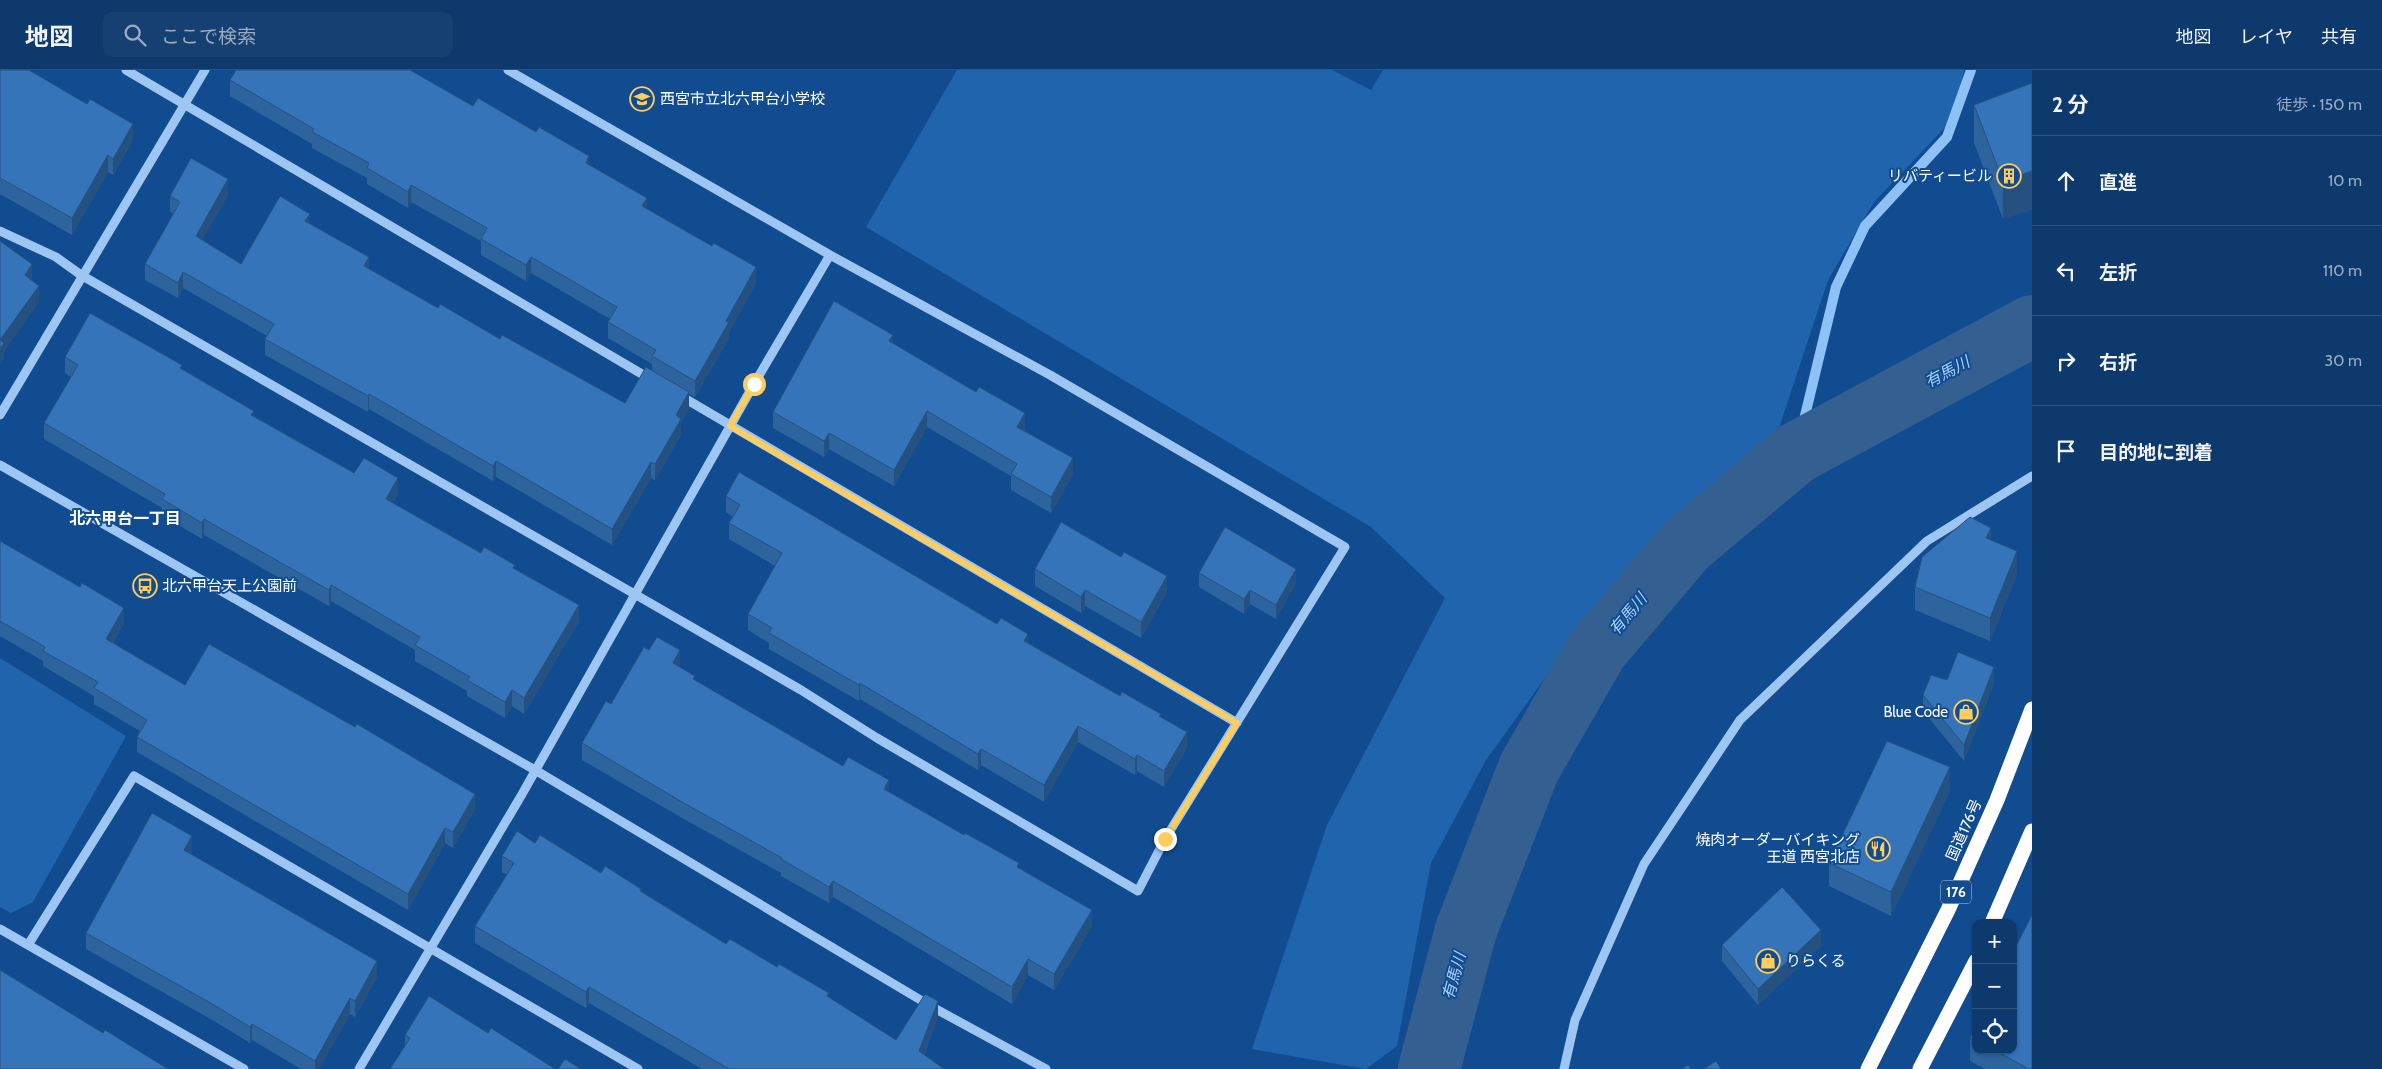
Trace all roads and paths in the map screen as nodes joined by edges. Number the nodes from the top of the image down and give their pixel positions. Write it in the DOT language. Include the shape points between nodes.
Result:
graph roads {
  1 [pos="126,70"];
  2 [pos="205,70"];
  3 [pos="508,70"];
  4 [pos="185,103"];
  5 [pos="0,231"];
  6 [pos="830,255"];
  7 [pos="81,275"];
  8 [pos="662,386"];
  9 [pos="671,391"];
  10 [pos="0,414"];
  11 [pos="730,426"];
  12 [pos="0,465"];
  13 [pos="2032,476"];
  14 [pos="636,595"];
  15 [pos="2032,709"];
  16 [pos="1237,723"];
  17 [pos="535,770"];
  18 [pos="2032,831"];
  19 [pos="1994,919"];
  20 [pos="0,929"];
  21 [pos="28,945"];
  22 [pos="430,949"];
  23 [pos="1974,964"];
  24 [pos="244,1069"];
  25 [pos="360,1069"];
  26 [pos="638,1069"];
  27 [pos="1046,1069"];
  28 [pos="1564,1069"];
  29 [pos="1868,1069"];
  30 [pos="1920,1069"];
  1 -- 4 [label="street"];
  2 -- 4 [label="street"];
  3 -- 6 [label="street"];
  4 -- 7 [label="street"];
  4 -- 8 [label="street"];
  5 -- 7 [label="street" via="56,257"];
  6 -- 11 [label="street"];
  6 -- 16 [label="street" via="1059,380 1345,547"];
  7 -- 10 [label="street"];
  7 -- 14 [label="street"];
  9 -- 11 [label="street"];
  11 -- 14 [label="street"];
  11 -- 16 [label="street"];
  12 -- 17 [label="street"];
  13 -- 28 [label="street" via="1927,541 1740,720 1644,864 1575,1020"];
  14 -- 16 [label="street" via="1138,891 1165,839"];
  14 -- 17 [label="street"];
  15 -- 29 [label="highway, 国道176号 / 176" via="1997,800 1948,910"];
  17 -- 22 [label="street"];
  17 -- 27 [label="street" via="934,1008"];
  18 -- 19 [label="highway"];
  20 -- 21 [label="street"];
  21 -- 22 [label="street" via="134,776"];
  21 -- 24 [label="street"];
  22 -- 25 [label="street"];
  22 -- 26 [label="street"];
  23 -- 30 [label="highway"];
}
